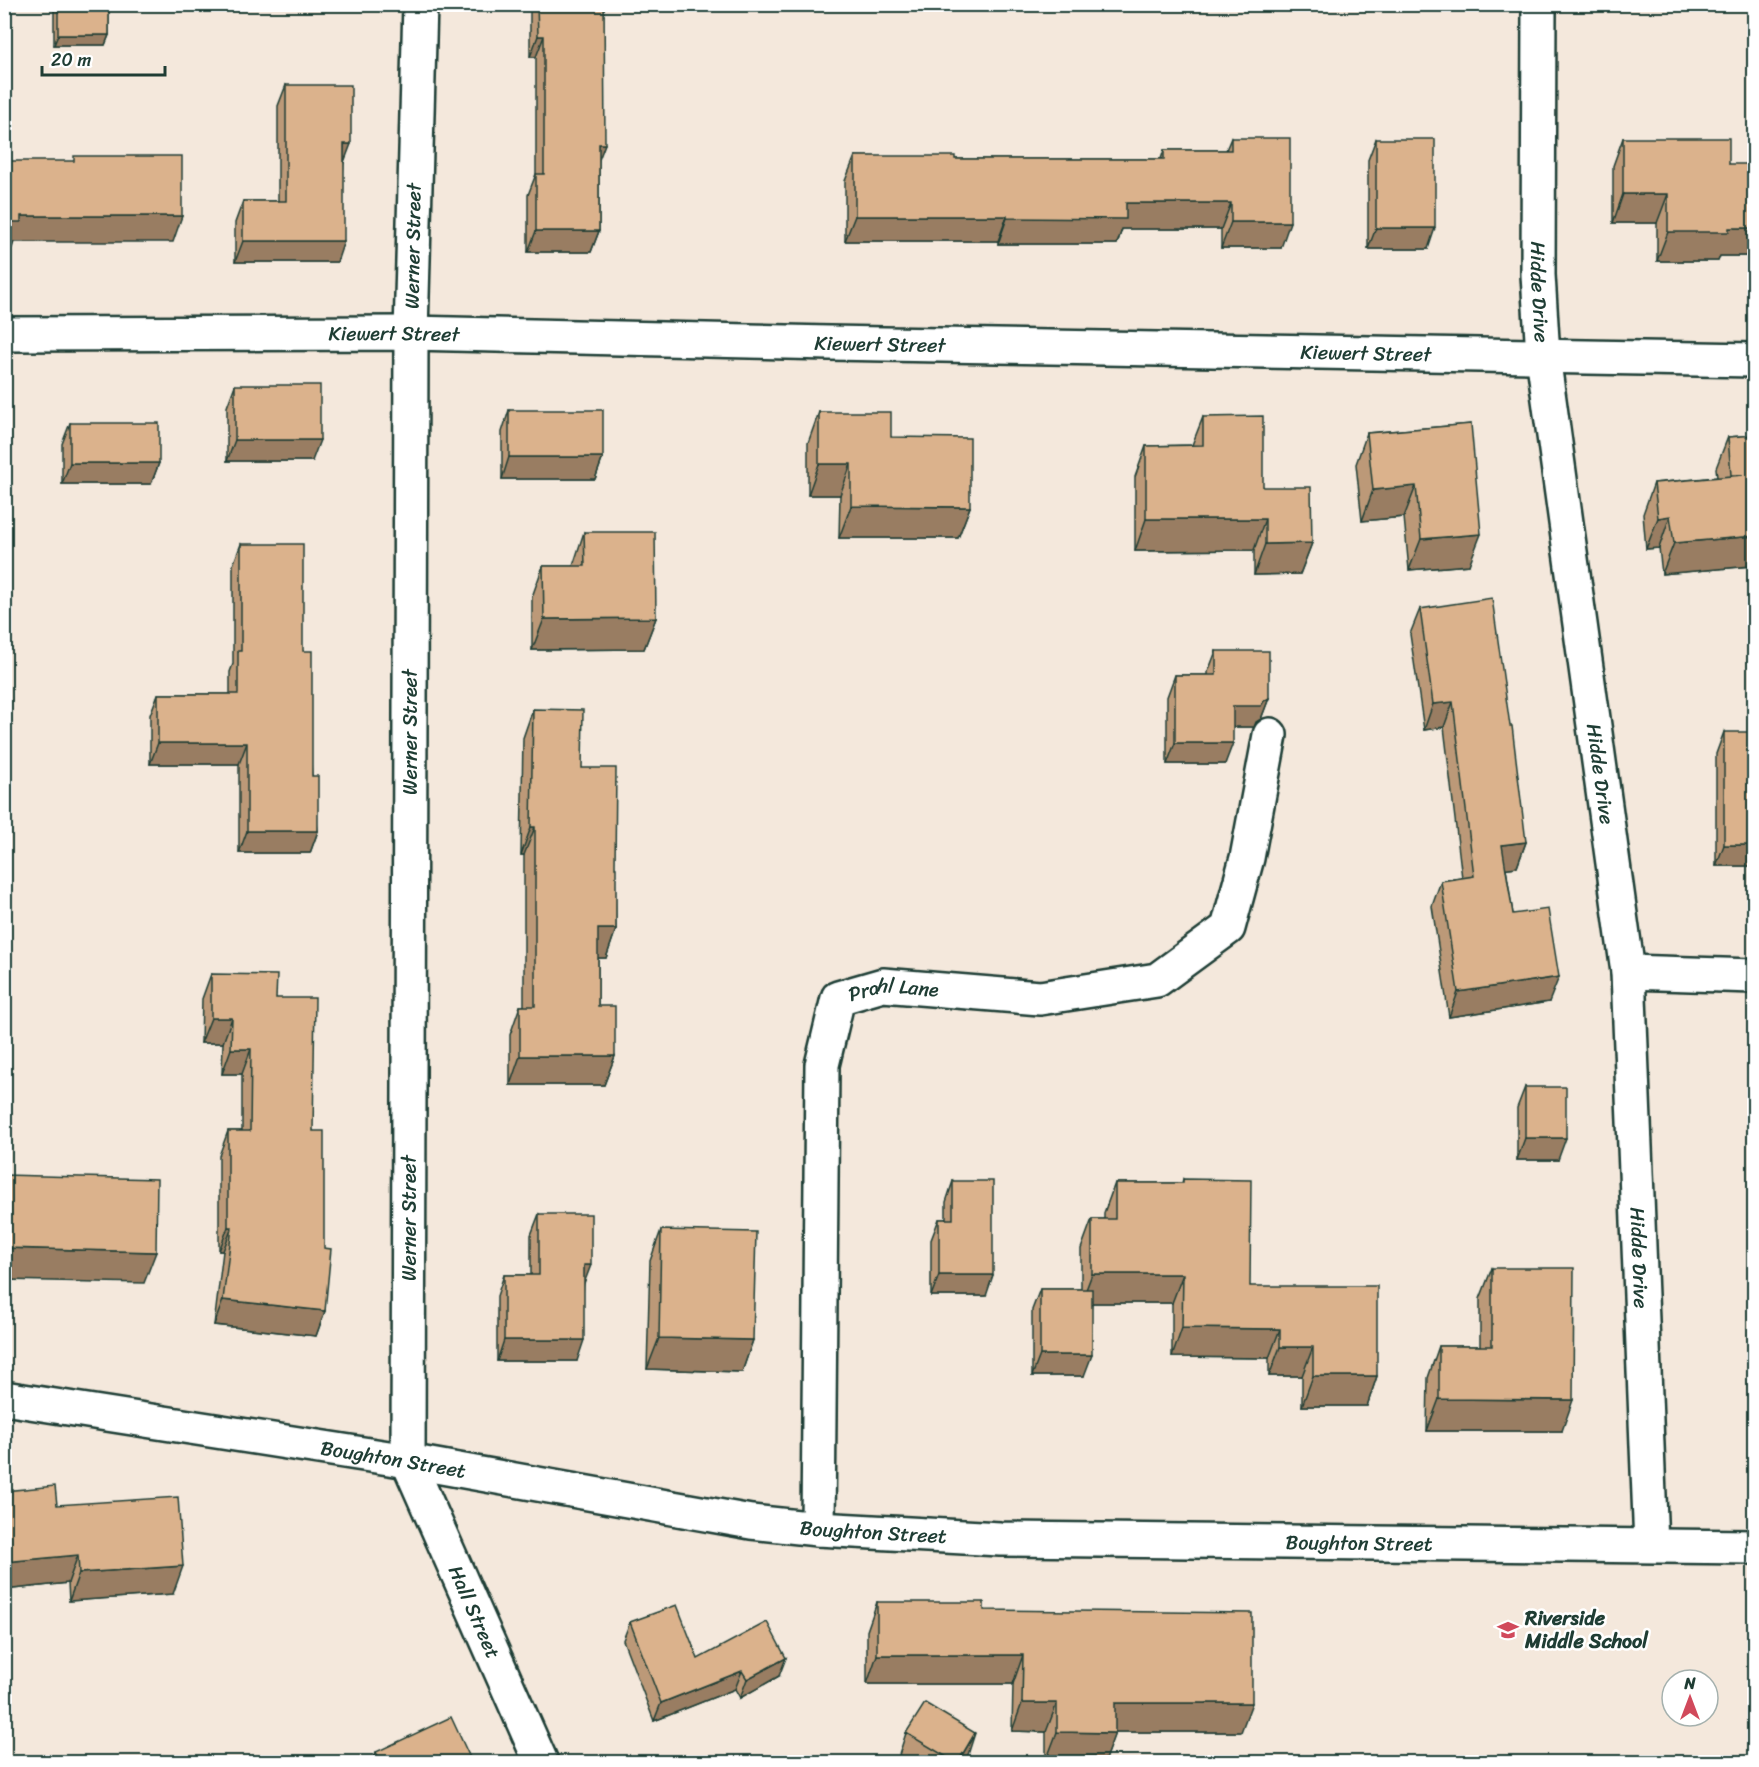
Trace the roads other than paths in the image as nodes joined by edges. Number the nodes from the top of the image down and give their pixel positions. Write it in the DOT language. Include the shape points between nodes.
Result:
graph roads {
  1 [pos="420,4"];
  2 [pos="1539,4"];
  3 [pos="411,333"];
  4 [pos="4,334"];
  5 [pos="1544,356"];
  6 [pos="1755,360"];
  7 [pos="1270,735"];
  8 [pos="1628,972"];
  9 [pos="1755,976"];
  10 [pos="4,1398"];
  11 [pos="408,1461"];
  12 [pos="818,1529"];
  13 [pos="1651,1545"];
  14 [pos="1755,1546"];
  15 [pos="542,1762"];
  1 -- 3 [label="street, Werner Street"];
  2 -- 5 [label="street, Hidde Drive" via="1538,275"];
  3 -- 4 [label="street, Kiewert Street"];
  3 -- 5 [label="street, Kiewert Street"];
  3 -- 11 [label="street, Werner Street"];
  5 -- 6 [label="street, Kiewert Street"];
  5 -- 8 [label="street, Hidde Drive"];
  7 -- 12 [label="street, Prahl Lane" via="1247,858 1228,928 1157,980 1040,998 883,985 838,998 822,1065"];
  8 -- 9 [label="street"];
  8 -- 13 [label="street, Hidde Drive"];
  10 -- 11 [label="street, Boughton Street"];
  11 -- 12 [label="street, Boughton Street" via="752,1522"];
  11 -- 15 [label="street, Hall Street"];
  12 -- 13 [label="street, Boughton Street" via="1000,1539"];
  13 -- 14 [label="street, Boughton Street"];
}
